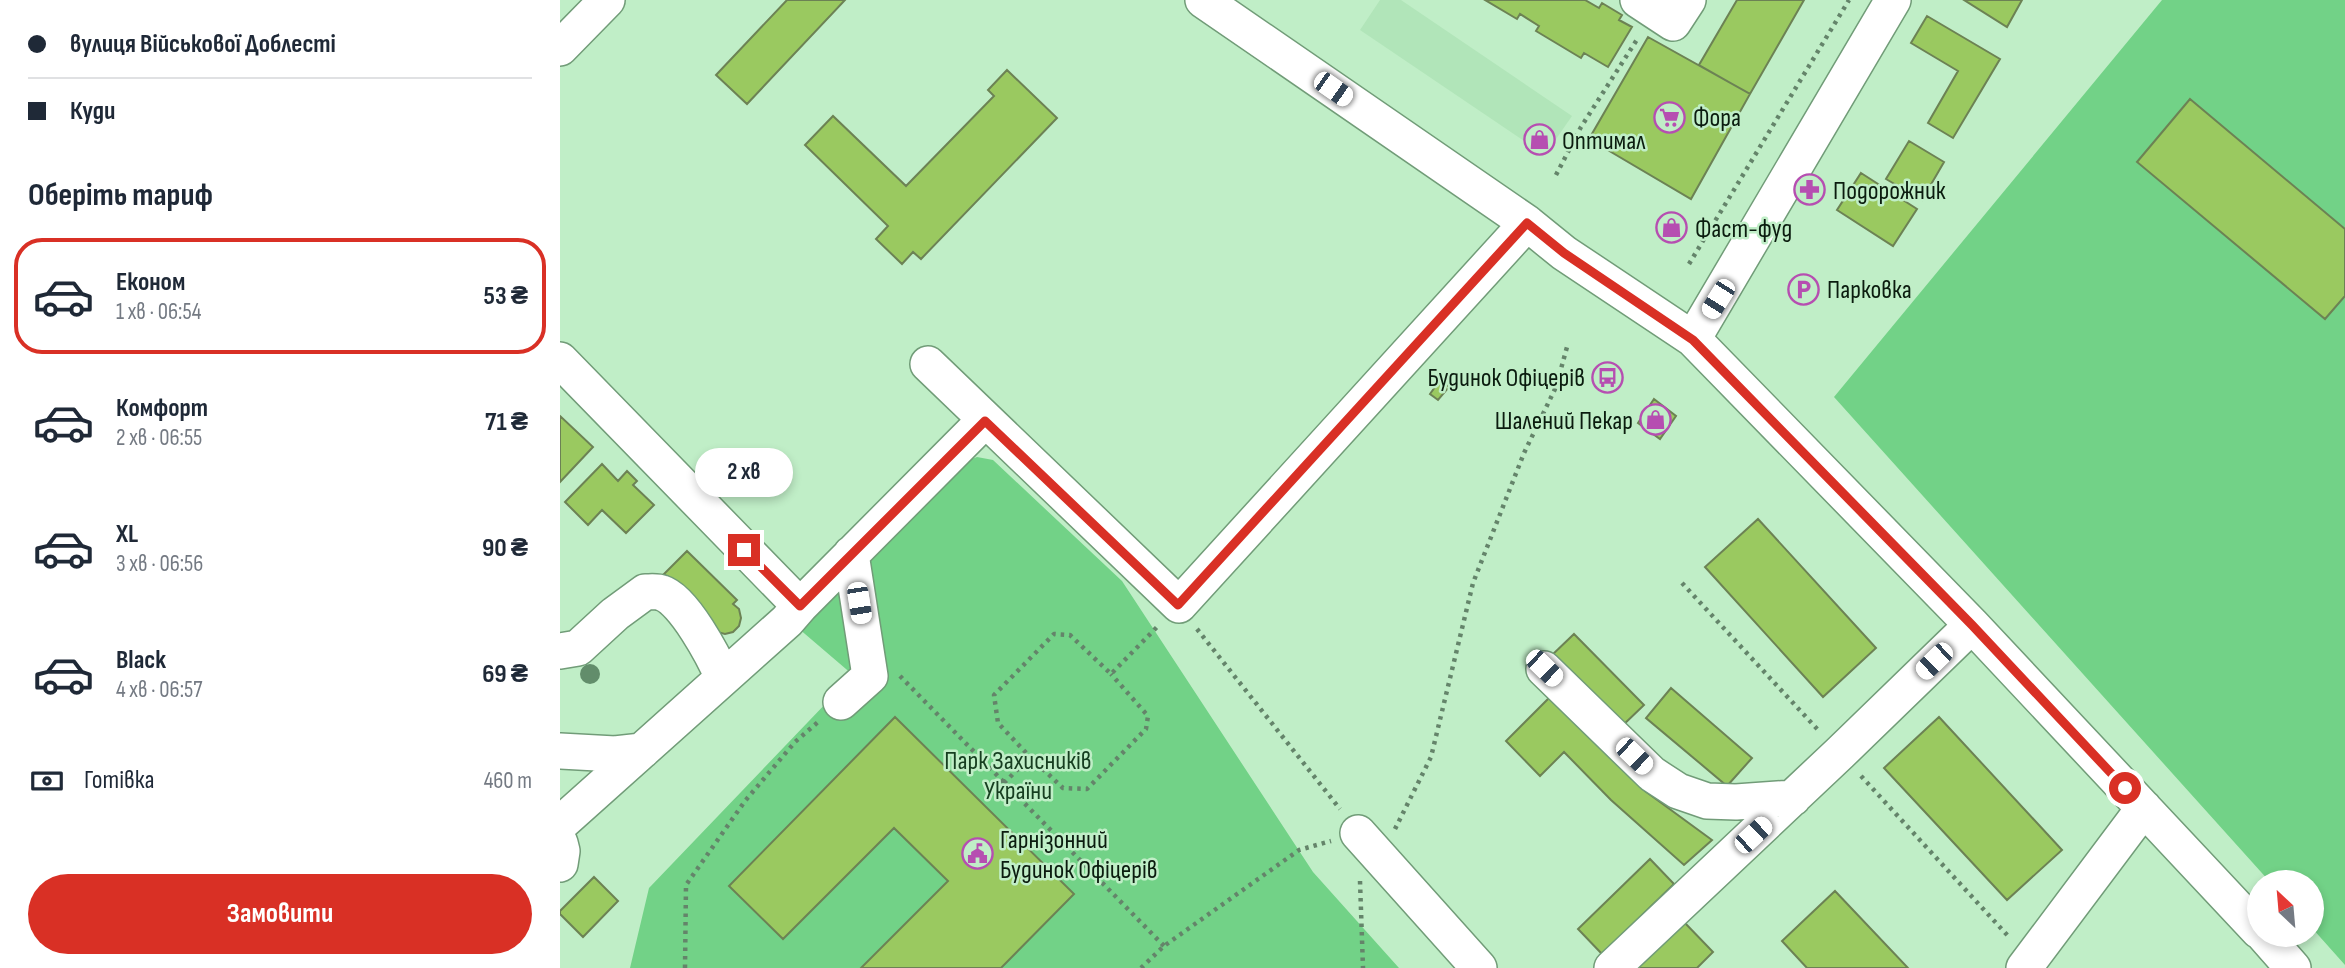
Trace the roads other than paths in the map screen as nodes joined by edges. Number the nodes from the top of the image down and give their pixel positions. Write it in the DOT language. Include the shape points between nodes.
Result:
graph roads {
  1 [pos="607,0"];
  2 [pos="1203,0"];
  3 [pos="1688,0"];
  4 [pos="1893,0"];
  5 [pos="1646,5"];
  6 [pos="560,48"];
  7 [pos="1527,223"];
  8 [pos="1693,340"];
  9 [pos="560,359"];
  10 [pos="928,364"];
  11 [pos="985,421"];
  12 [pos="851,554"];
  13 [pos="800,606"];
  14 [pos="1972,625"];
  15 [pos="560,651"];
  16 [pos="1544,668"];
  17 [pos="723,678"];
  18 [pos="841,702"];
  19 [pos="560,751"];
  20 [pos="642,751"];
  21 [pos="1793,798"];
  22 [pos="2144,808"];
  23 [pos="560,824"];
  24 [pos="560,843"];
  25 [pos="1370,846"];
  26 [pos="560,864"];
  27 [pos="2247,917"];
  28 [pos="2274,947"];
  29 [pos="1479,968"];
  30 [pos="1612,968"];
  31 [pos="2024,968"];
  32 [pos="2293,968"];
  1 -- 6 [label="street"];
  2 -- 7 [label="street"];
  3 -- 5 [label="street" via="1673,23"];
  4 -- 8 [label="street"];
  7 -- 8 [label="street"];
  7 -- 11 [label="street" via="1178,605"];
  8 -- 14 [label="street"];
  9 -- 13 [label="street"];
  10 -- 11 [label="street"];
  11 -- 12 [label="street"];
  12 -- 13 [label="street"];
  12 -- 18 [label="street" via="870,677"];
  13 -- 17 [label="street"];
  14 -- 21 [label="street"];
  14 -- 22 [label="street"];
  15 -- 17 [label="street" via="578,648 645,592 663,593 699,633"];
  16 -- 21 [label="street" via="1652,774 1678,791 1707,801"];
  17 -- 20 [label="street"];
  19 -- 20 [label="street"];
  20 -- 23 [label="street"];
  21 -- 30 [label="street"];
  22 -- 27 [label="street"];
  22 -- 31 [label="street"];
  24 -- 26 [label="street"];
  25 -- 29 [label="street"];
  28 -- 32 [label="street"];
}
